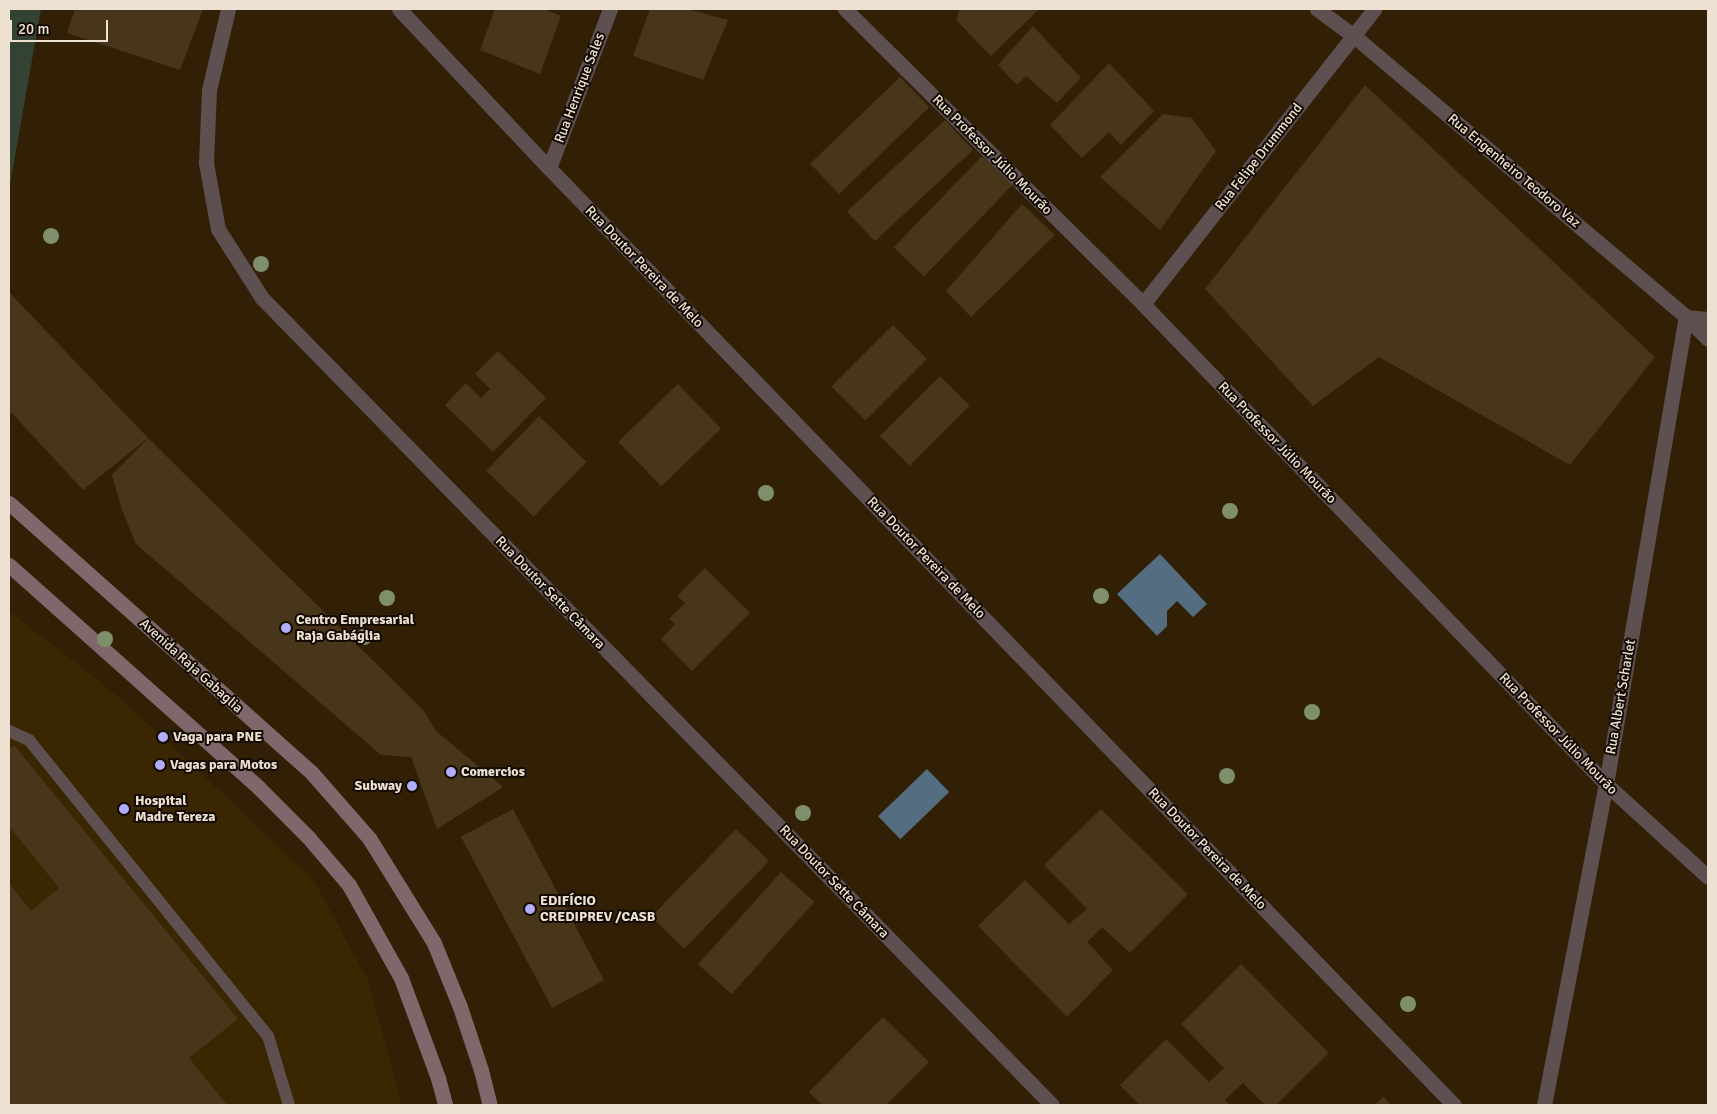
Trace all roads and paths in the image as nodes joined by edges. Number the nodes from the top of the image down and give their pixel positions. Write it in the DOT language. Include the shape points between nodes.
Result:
graph roads {
  1 [pos="228,9"];
  2 [pos="399,9"];
  3 [pos="610,9"];
  4 [pos="845,9"];
  5 [pos="1317,9"];
  6 [pos="1374,9"];
  7 [pos="1354,36"];
  8 [pos="549,168"];
  9 [pos="1143,304"];
  10 [pos="1686,317"];
  11 [pos="1708,319"];
  12 [pos="1708,339"];
  13 [pos="9,503"];
  14 [pos="9,565"];
  15 [pos="9,731"];
  16 [pos="1606,784"];
  17 [pos="1708,877"];
  18 [pos="289,1105"];
  19 [pos="445,1105"];
  20 [pos="490,1105"];
  21 [pos="1052,1105"];
  22 [pos="1454,1105"];
  23 [pos="1544,1105"];
  1 -- 21 [label="street, Rua Doutor Sette Câmara" via="209,90 206,163 218,229 262,298"];
  2 -- 8 [label="street, Rua Doutor Pereira de Melo"];
  3 -- 8 [label="street, Rua Henrique Sales"];
  4 -- 9 [label="street, Rua Professor Júlio Mourão"];
  5 -- 7 [label="street, Rua Engenheiro Teodoro Vaz"];
  6 -- 7 [label="street, Rua Felipe Drummond"];
  7 -- 9 [label="street, Rua Felipe Drummond"];
  7 -- 10 [label="street, Rua Engenheiro Teodoro Vaz"];
  8 -- 22 [label="street, Rua Doutor Pereira de Melo"];
  9 -- 16 [label="street, Rua Professor Júlio Mourão"];
  10 -- 11 [label="street"];
  10 -- 12 [label="street, Rua Engenheiro Teodoro Vaz"];
  10 -- 16 [label="street, Rua Albert Scharlet"];
  13 -- 20 [label="main road, Avenida Raja Gabaglia" via="310,772 369,838 434,943 460,1006"];
  14 -- 19 [label="main road" via="258,787 308,837 349,885 401,978"];
  15 -- 18 [label="lane" via="29,740 268,1036"];
  16 -- 17 [label="street, Rua Professor Júlio Mourão"];
  16 -- 23 [label="street, Rua Albert Scharlet"];
}
